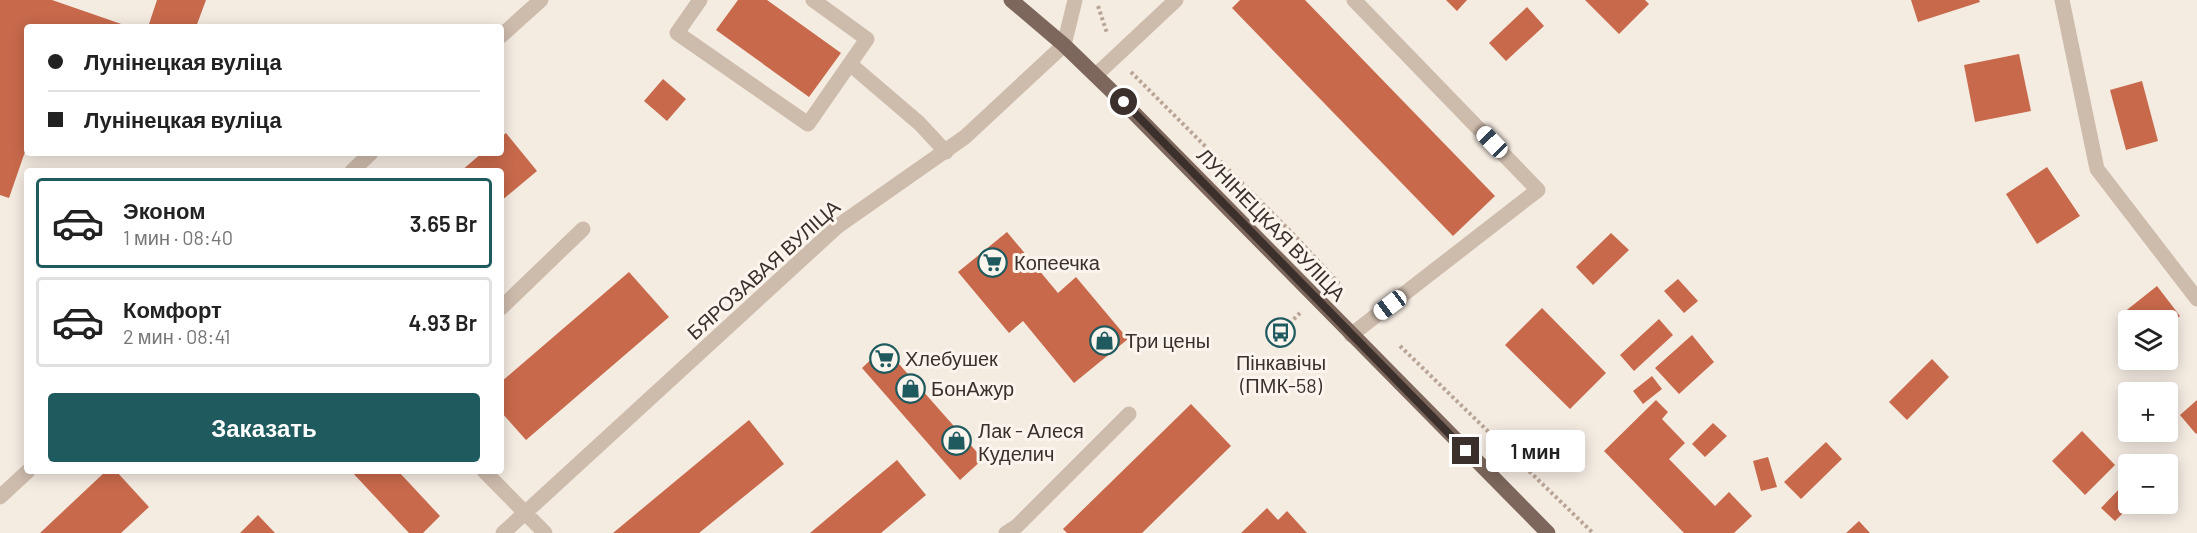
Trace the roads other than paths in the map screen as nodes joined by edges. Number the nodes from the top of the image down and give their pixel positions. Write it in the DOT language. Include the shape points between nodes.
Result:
graph roads {
  1 [pos="542,0"];
  2 [pos="700,0"];
  3 [pos="813,0"];
  4 [pos="1011,0"];
  5 [pos="1075,0"];
  6 [pos="1176,0"];
  7 [pos="1354,0"];
  8 [pos="2062,0"];
  9 [pos="504,33"];
  10 [pos="1064,45"];
  11 [pos="850,64"];
  12 [pos="1096,75"];
  13 [pos="946,152"];
  14 [pos="368,156"];
  15 [pos="355,168"];
  16 [pos="583,229"];
  17 [pos="2197,299"];
  18 [pos="504,306"];
  19 [pos="1351,335"];
  20 [pos="1129,414"];
  21 [pos="25,474"];
  22 [pos="487,474"];
  23 [pos="0,497"];
  24 [pos="526,512"];
  25 [pos="503,533"];
  26 [pos="545,533"];
  27 [pos="1006,533"];
  28 [pos="1548,533"];
  1 -- 9 [label="street"];
  2 -- 11 [label="street" via="678,33 808,124"];
  3 -- 11 [label="street" via="867,39"];
  4 -- 10 [label="main road, ЛУНІНЕЦКАЯ ВУЛІЦА"];
  5 -- 10 [label="street"];
  6 -- 12 [label="street"];
  7 -- 19 [label="street" via="1538,190"];
  8 -- 17 [label="street" via="2097,169"];
  10 -- 12 [label="main road, ЛУНІНЕЦКАЯ ВУЛІЦА"];
  10 -- 13 [label="street, БЯРОЗАВАЯ ВУЛІЦА"];
  11 -- 13 [label="street" via="920,123"];
  12 -- 19 [label="main road, ЛУНІНЕЦКАЯ ВУЛІЦА"];
  13 -- 24 [label="street, БЯРОЗАВАЯ ВУЛІЦА" via="838,226"];
  14 -- 15 [label="street"];
  16 -- 18 [label="street"];
  19 -- 28 [label="main road, ЛУНІНЕЦКАЯ ВУЛІЦА"];
  20 -- 27 [label="street"];
  21 -- 23 [label="street"];
  22 -- 24 [label="street"];
  24 -- 25 [label="street, БЯРОЗАВАЯ ВУЛІЦА"];
  24 -- 26 [label="street"];
}
